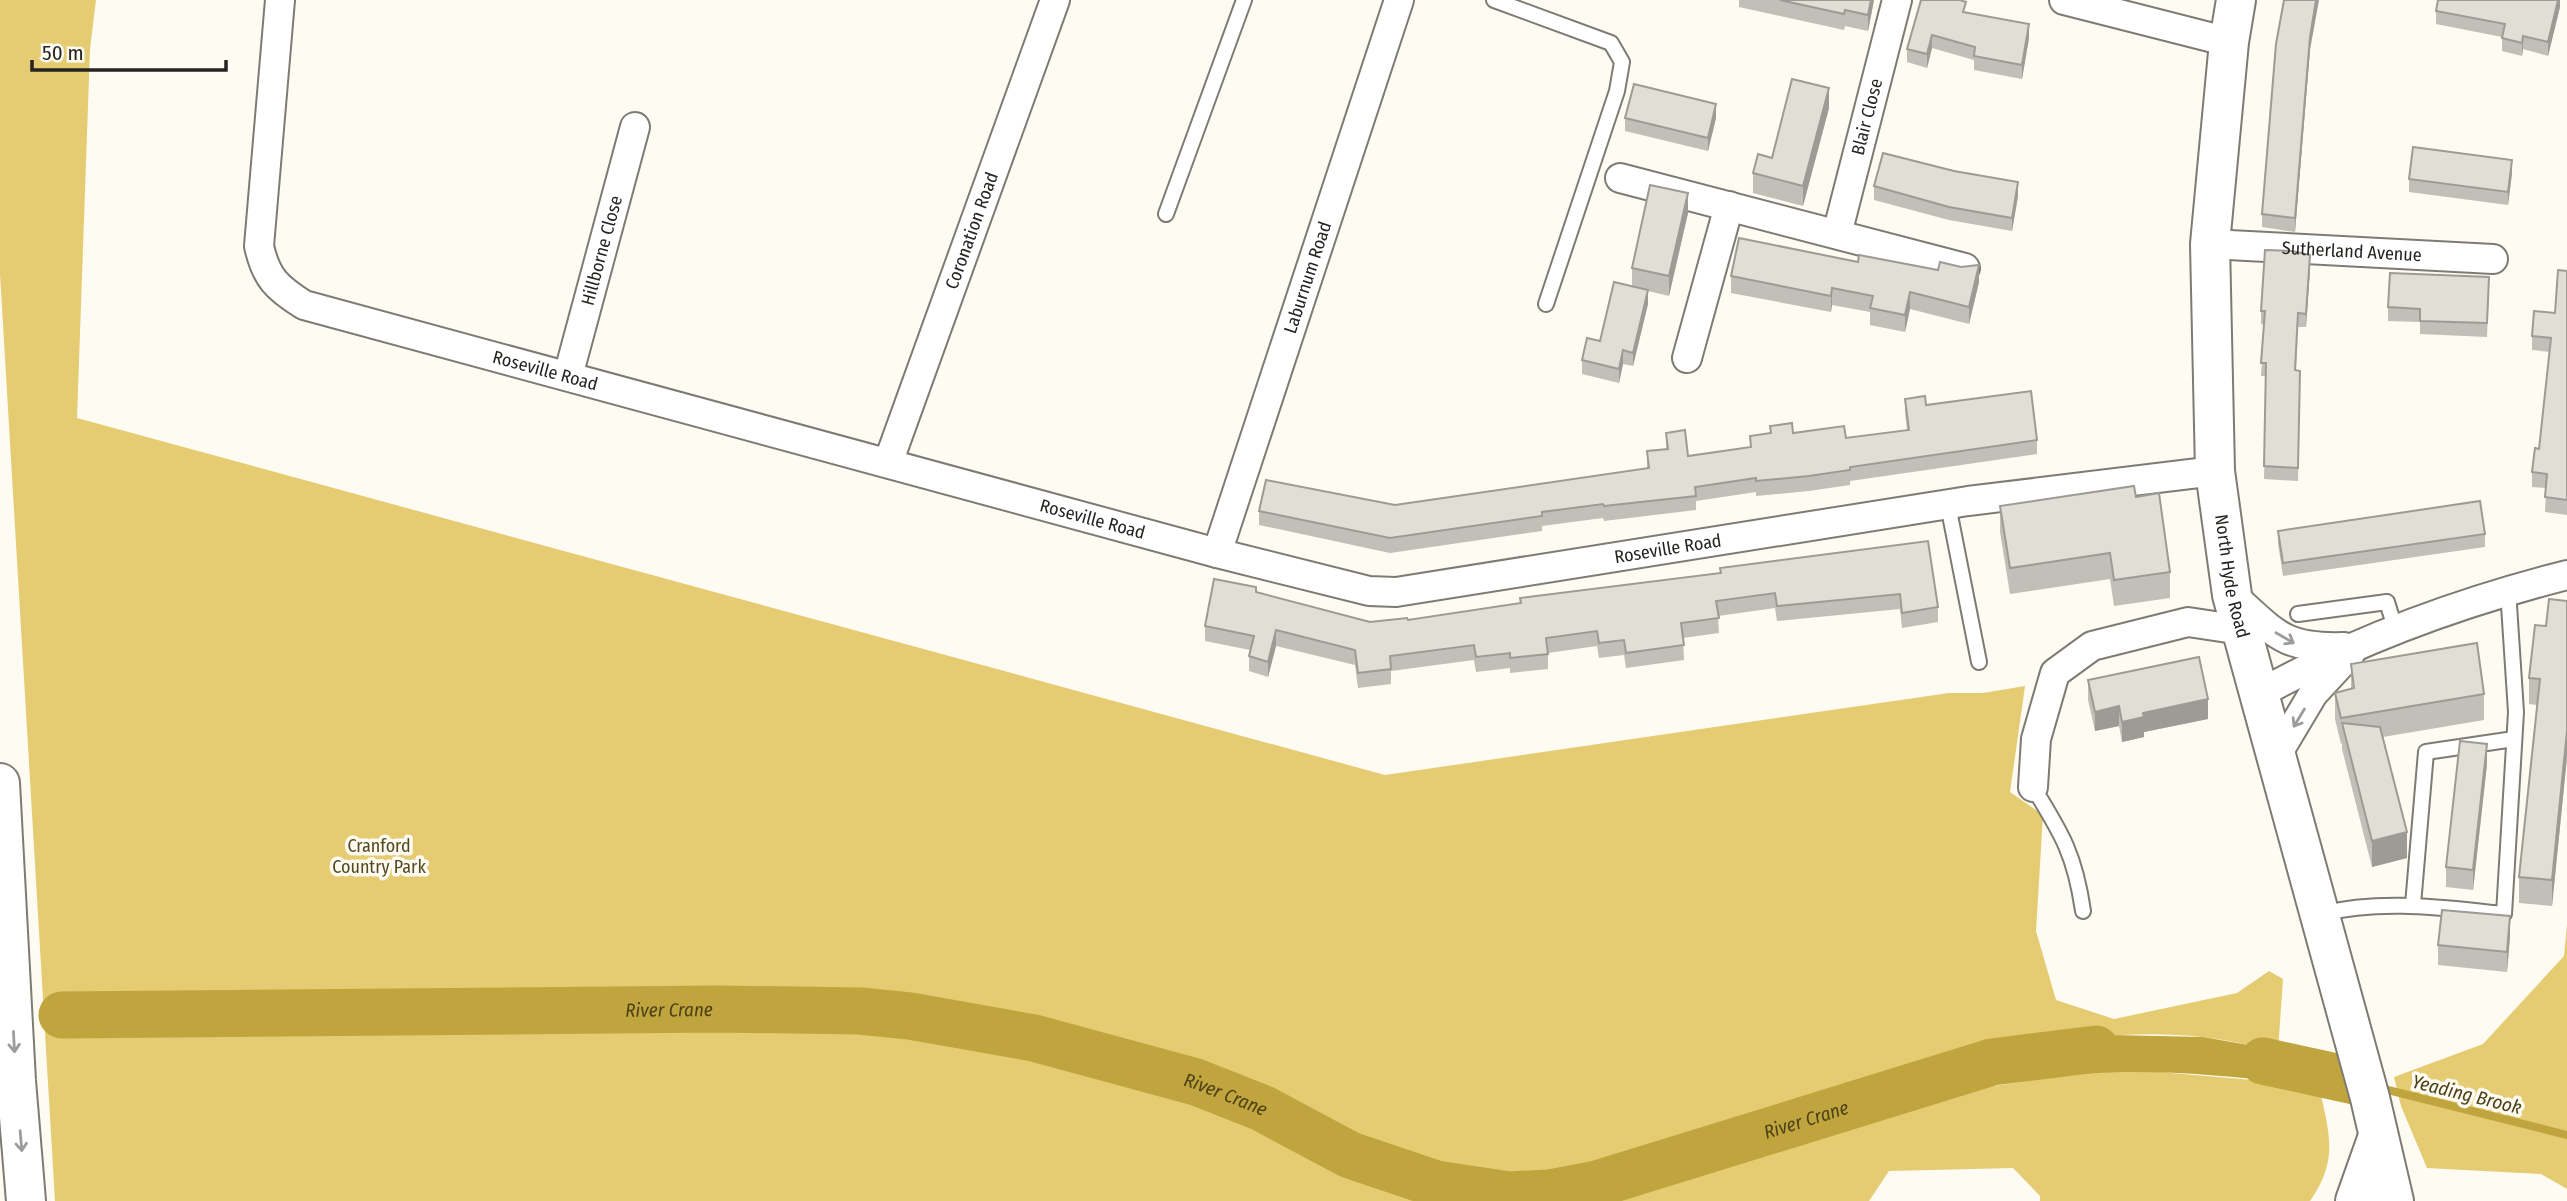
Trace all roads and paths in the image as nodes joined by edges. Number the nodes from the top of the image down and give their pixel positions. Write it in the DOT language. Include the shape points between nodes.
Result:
graph roads {
  1 [pos="280,0"];
  2 [pos="1055,0"];
  3 [pos="1244,0"];
  4 [pos="1399,0"];
  5 [pos="1494,0"];
  6 [pos="1897,0"];
  7 [pos="2064,0"];
  8 [pos="2236,0"];
  9 [pos="2229,42"];
  10 [pos="635,127"];
  11 [pos="1620,178"];
  12 [pos="1729,206"];
  13 [pos="1166,214"];
  14 [pos="1837,234"];
  15 [pos="2210,244"];
  16 [pos="2493,259"];
  17 [pos="1965,268"];
  18 [pos="1546,304"];
  19 [pos="1687,358"];
  20 [pos="568,376"];
  21 [pos="888,463"];
  22 [pos="2215,471"];
  23 [pos="1948,505"];
  24 [pos="1217,553"];
  25 [pos="2567,575"];
  26 [pos="2508,590"];
  27 [pos="2237,613"];
  28 [pos="2298,614"];
  29 [pos="2396,631"];
  30 [pos="2357,647"];
  31 [pos="1979,662"];
  32 [pos="2259,694"];
  33 [pos="2514,739"];
  34 [pos="2276,756"];
  35 [pos="0,783"];
  36 [pos="2033,787"];
  37 [pos="2413,905"];
  38 [pos="2082,911"];
  39 [pos="2320,915"];
  40 [pos="2378,1136"];
  41 [pos="26,1201"];
  42 [pos="2356,1201"];
  43 [pos="2394,1201"];
  1 -- 20 [label="street, Roseville Road" via="259,246 264,269 282,290 304,305"];
  2 -- 21 [label="street, Coronation Road"];
  3 -- 13 [label="lane"];
  4 -- 24 [label="street, Laburnum Road"];
  5 -- 18 [label="lane" via="1611,43 1622,62 1617,91"];
  6 -- 14 [label="street, Blair Close"];
  7 -- 9 [label="street"];
  8 -- 9 [label="main road, North Hyde Road"];
  9 -- 15 [label="main road, North Hyde Road"];
  10 -- 20 [label="street, Hillborne Close"];
  11 -- 12 [label="street"];
  12 -- 14 [label="street"];
  12 -- 19 [label="street"];
  14 -- 17 [label="street"];
  15 -- 16 [label="street, Sutherland Avenue"];
  15 -- 22 [label="main road, North Hyde Road"];
  20 -- 21 [label="street, Roseville Road"];
  21 -- 24 [label="street, Roseville Road"];
  22 -- 23 [label="street, Roseville Road"];
  22 -- 27 [label="main road, North Hyde Road"];
  23 -- 24 [label="street, Roseville Road" via="1396,592 1369,591"];
  23 -- 31 [label="lane"];
  25 -- 26 [label="street"];
  26 -- 29 [label="street"];
  26 -- 33 [label="lane"];
  27 -- 30 [label="street, one-way" via="2309,648"];
  27 -- 32 [label="main road, North Hyde Road"];
  27 -- 36 [label="street" via="2092,646 2054,673 2036,739"];
  28 -- 29 [label="lane" via="2387,601"];
  29 -- 30 [label="street"];
  30 -- 32 [label="street"];
  30 -- 34 [label="street, one-way" via="2313,694"];
  32 -- 34 [label="main road, North Hyde Road"];
  33 -- 37 [label="lane" via="2426,752"];
  33 -- 37 [label="lane" via="2504,914"];
  34 -- 39 [label="main road, North Hyde Road"];
  35 -- 41 [label="main road, one-way"];
  36 -- 38 [label="lane" via="2068,846"];
  37 -- 39 [label="lane" via="2355,906"];
  39 -- 40 [label="main road, North Hyde Road"];
  40 -- 42 [label="main road"];
  40 -- 43 [label="main road, North Hyde Road"];
}
